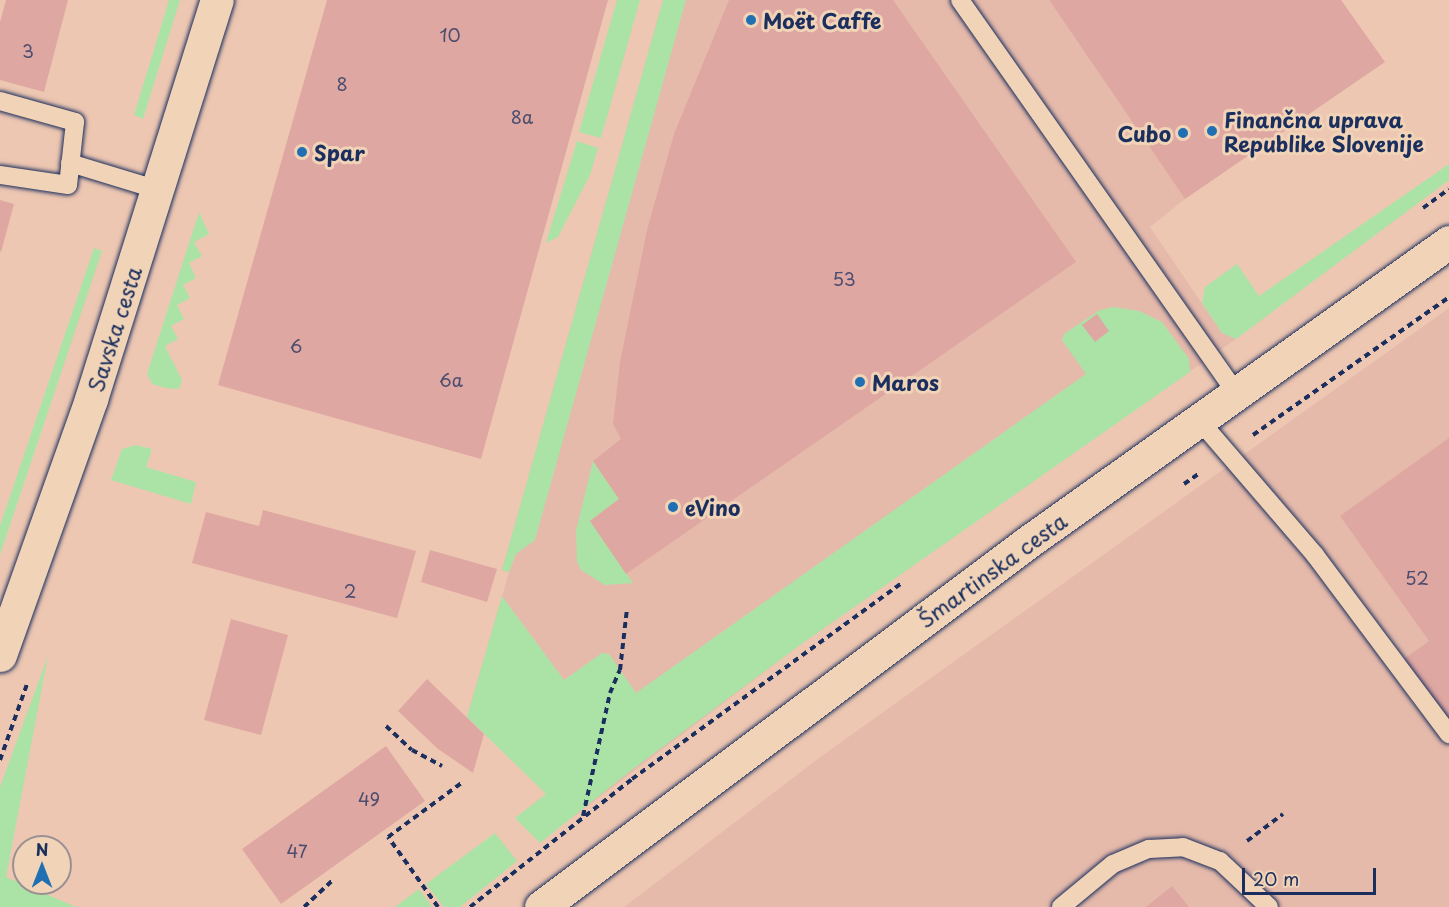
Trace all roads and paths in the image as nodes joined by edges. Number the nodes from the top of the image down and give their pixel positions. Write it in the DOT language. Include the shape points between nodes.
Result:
graph roads {
  1 [pos="217,0"];
  2 [pos="960,0"];
  3 [pos="0,101"];
  4 [pos="70,163"];
  5 [pos="0,175"];
  6 [pos="159,190"];
  7 [pos="1449,242"];
  8 [pos="1236,392"];
  9 [pos="1199,420"];
  10 [pos="627,609"];
  11 [pos="0,655"];
  12 [pos="386,726"];
  13 [pos="1449,734"];
  14 [pos="442,766"];
  15 [pos="463,782"];
  16 [pos="1282,814"];
  17 [pos="583,817"];
  18 [pos="1220,861"];
  19 [pos="332,881"];
  20 [pos="304,907"];
  21 [pos="438,907"];
  22 [pos="541,907"];
  23 [pos="1061,907"];
  24 [pos="1269,907"];
  1 -- 6 [label="main road, Savska cesta"];
  2 -- 8 [label="lane"];
  3 -- 4 [label="lane" via="75,122"];
  4 -- 5 [label="lane" via="68,185"];
  4 -- 6 [label="lane"];
  6 -- 11 [label="main road, Savska cesta" via="92,399"];
  7 -- 8 [label="main road, Šmartinska cesta"];
  8 -- 9 [label="main road, Šmartinska cesta"];
  9 -- 13 [label="lane" via="1315,555"];
  9 -- 22 [label="main road, Šmartinska cesta" via="1028,542"];
  10 -- 17 [label="path" via="620,670 597,748"];
  12 -- 14 [label="path" via="412,750"];
  15 -- 21 [label="path" via="388,837"];
  16 -- 18 [label="path"];
  18 -- 23 [label="lane" via="1183,847 1149,849 1113,864"];
  18 -- 24 [label="lane"];
  19 -- 20 [label="path"];
}
